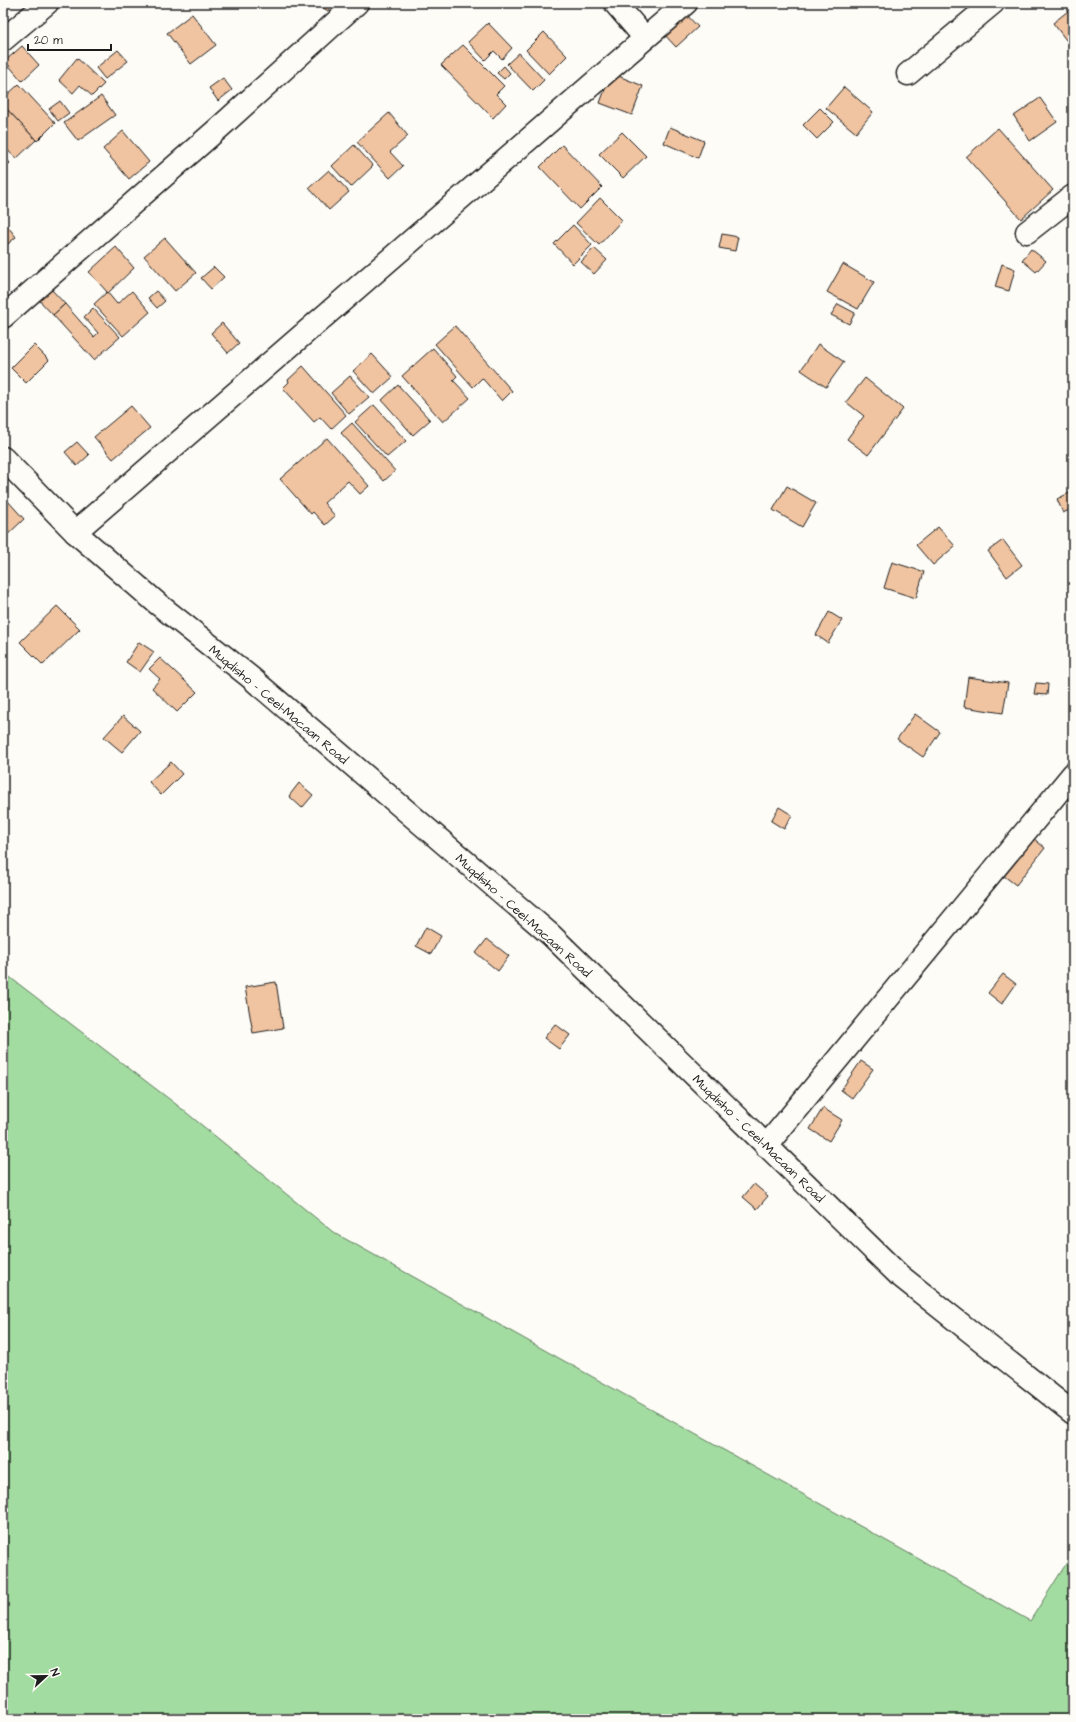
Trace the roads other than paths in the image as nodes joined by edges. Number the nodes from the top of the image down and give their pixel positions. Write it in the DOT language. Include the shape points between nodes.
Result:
graph roads {
  1 [pos="47,3"];
  2 [pos="357,3"];
  3 [pos="615,3"];
  4 [pos="686,3"];
  5 [pos="993,3"];
  6 [pos="645,38"];
  7 [pos="3,40"];
  8 [pos="908,74"];
  9 [pos="1073,196"];
  10 [pos="1027,232"];
  11 [pos="3,317"];
  12 [pos="3,458"];
  13 [pos="75,532"];
  14 [pos="1073,774"];
  15 [pos="766,1146"];
  16 [pos="1073,1413"];
  1 -- 7 [label="street"];
  2 -- 11 [label="street"];
  3 -- 6 [label="street"];
  4 -- 6 [label="street"];
  5 -- 8 [label="street"];
  6 -- 13 [label="street"];
  9 -- 10 [label="street"];
  12 -- 13 [label="street, Muqdisho - Ceel-Macaan Road"];
  13 -- 15 [label="street, Muqdisho - Ceel-Macaan Road" via="158,604 250,677 550,935"];
  14 -- 15 [label="street"];
  15 -- 16 [label="street, Muqdisho - Ceel-Macaan Road" via="899,1275"];
}
